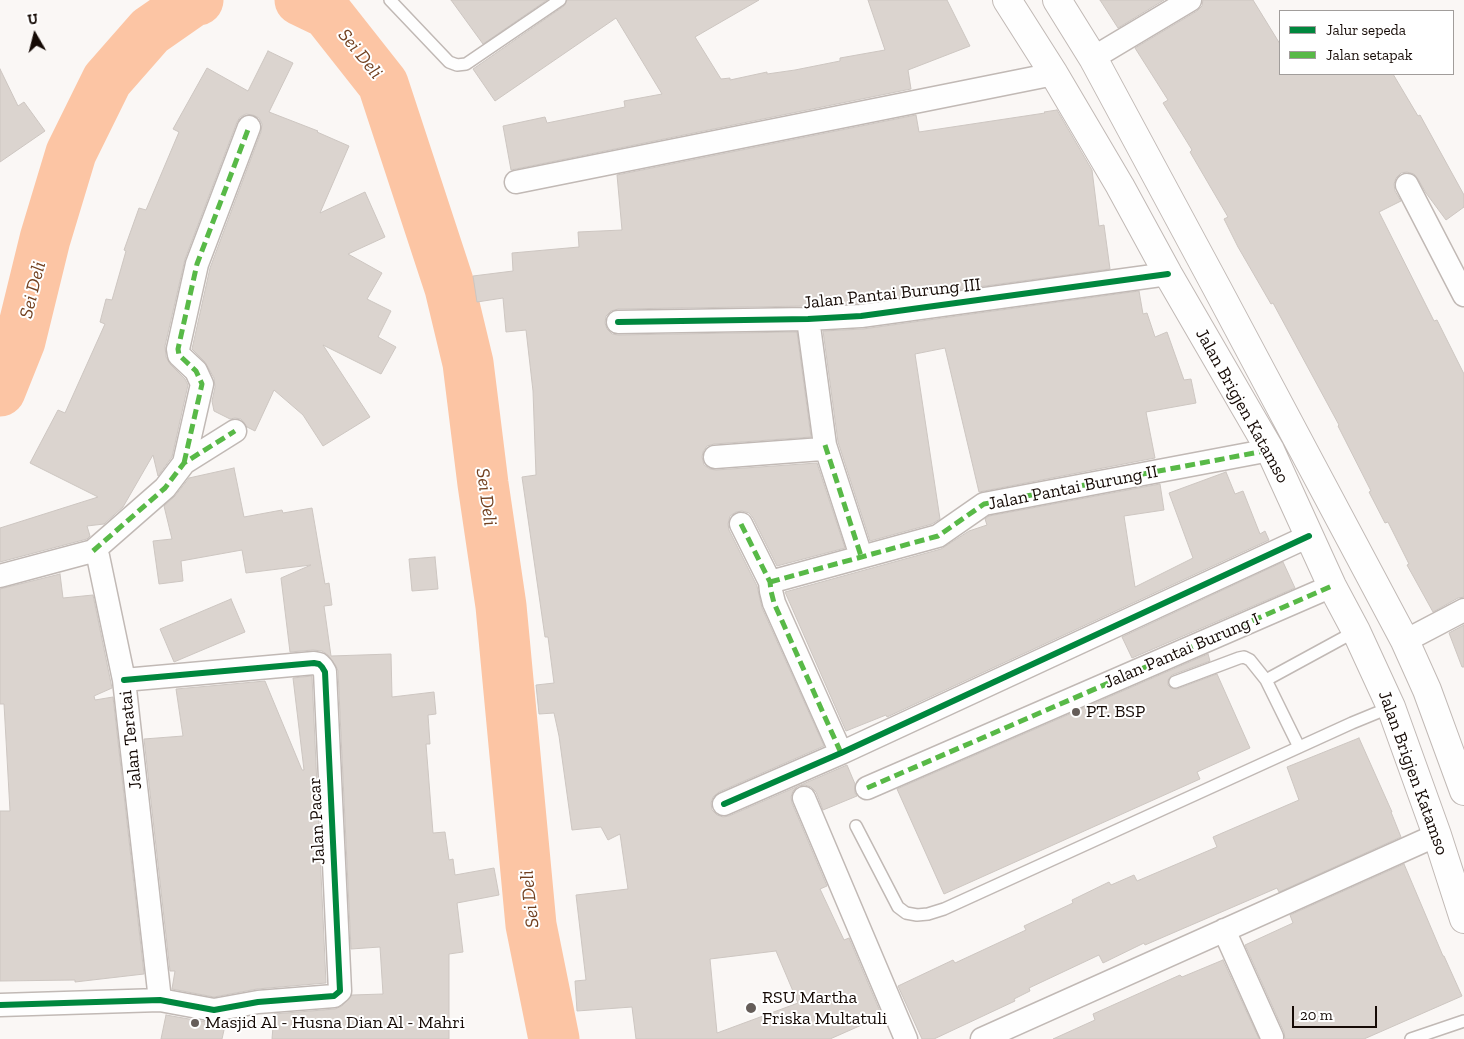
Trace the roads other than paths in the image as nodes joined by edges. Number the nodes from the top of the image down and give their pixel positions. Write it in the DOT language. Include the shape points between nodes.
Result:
graph roads {
  1 [pos="390,0"];
  2 [pos="560,0"];
  3 [pos="1007,0"];
  4 [pos="1057,0"];
  5 [pos="1190,0"];
  6 [pos="1093,58"];
  7 [pos="1054,74"];
  8 [pos="249,127"];
  9 [pos="516,182"];
  10 [pos="1407,185"];
  11 [pos="1168,274"];
  12 [pos="1464,295"];
  13 [pos="808,319"];
  14 [pos="618,322"];
  15 [pos="235,431"];
  16 [pos="825,445"];
  17 [pos="1270,450"];
  18 [pos="715,457"];
  19 [pos="184,464"];
  20 [pos="741,524"];
  21 [pos="1309,536"];
  22 [pos="93,551"];
  23 [pos="861,556"];
  24 [pos="0,576"];
  25 [pos="770,582"];
  26 [pos="1332,586"];
  27 [pos="1464,610"];
  28 [pos="1356,631"];
  29 [pos="1405,641"];
  30 [pos="124,680"];
  31 [pos="1266,680"];
  32 [pos="1175,682"];
  33 [pos="1427,690"];
  34 [pos="1391,707"];
  35 [pos="1299,747"];
  36 [pos="841,753"];
  37 [pos="867,788"];
  38 [pos="1464,791"];
  39 [pos="804,798"];
  40 [pos="724,804"];
  41 [pos="856,826"];
  42 [pos="1437,835"];
  43 [pos="1464,919"];
  44 [pos="1224,930"];
  45 [pos="160,1000"];
  46 [pos="0,1005"];
  47 [pos="1464,1020"];
  48 [pos="1272,1037"];
  49 [pos="906,1039"];
  50 [pos="982,1039"];
  51 [pos="1411,1039"];
  1 -- 2 [label="lane" via="449,62 457,65 466,64"];
  3 -- 7 [label="main road, Jalan Brigjen Katamso"];
  4 -- 6 [label="main road, Jalan Brigjen Katamso"];
  5 -- 6 [label="street"];
  6 -- 7 [label="main road"];
  6 -- 29 [label="main road, Jalan Brigjen Katamso"];
  7 -- 9 [label="street"];
  7 -- 11 [label="main road, Jalan Brigjen Katamso"];
  8 -- 19 [label="street" via="197,264 178,349 179,355 196,371 202,384"];
  10 -- 12 [label="street"];
  11 -- 13 [label="street, Jalan Pantai Burung III" via="860,316"];
  11 -- 17 [label="main road, Jalan Brigjen Katamso"];
  13 -- 14 [label="street, Jalan Pantai Burung III"];
  13 -- 16 [label="street, Jalan Pantai Burung III"];
  15 -- 19 [label="street"];
  16 -- 18 [label="street" via="822,449"];
  16 -- 23 [label="street, Jalan Pantai Burung III"];
  17 -- 21 [label="main road, Jalan Brigjen Katamso"];
  17 -- 23 [label="street, Jalan Pantai Burung II" via="984,504 938,536"];
  19 -- 22 [label="street" via="165,488"];
  20 -- 25 [label="street"];
  21 -- 26 [label="main road, Jalan Brigjen Katamso"];
  21 -- 36 [label="street"];
  22 -- 24 [label="street"];
  22 -- 30 [label="street, Jalan Teratai" via="98,556"];
  23 -- 25 [label="street, Jalan Pantai Burung II"];
  25 -- 36 [label="street" via="774,603"];
  26 -- 28 [label="main road, Jalan Brigjen Katamso"];
  26 -- 37 [label="street, Jalan Pantai Burung I"];
  27 -- 29 [label="street"];
  28 -- 31 [label="lane"];
  28 -- 34 [label="main road, Jalan Brigjen Katamso"];
  29 -- 33 [label="main road, Jalan Brigjen Katamso"];
  30 -- 45 [label="street, Jalan Teratai"];
  30 -- 45 [label="street, Jalan Pacar" via="314,663 325,672 340,991 334,996 258,1002 214,1010"];
  31 -- 32 [label="lane" via="1244,657"];
  31 -- 35 [label="lane"];
  33 -- 34 [label="main road"];
  33 -- 38 [label="main road, Jalan Brigjen Katamso"];
  34 -- 35 [label="lane"];
  34 -- 42 [label="main road, Jalan Brigjen Katamso"];
  35 -- 41 [label="lane" via="928,914 906,913 898,907"];
  36 -- 40 [label="street"];
  39 -- 49 [label="street"];
  42 -- 43 [label="main road, Jalan Brigjen Katamso"];
  42 -- 44 [label="street"];
  44 -- 48 [label="street"];
  44 -- 50 [label="street"];
  45 -- 46 [label="street"];
  47 -- 51 [label="lane"];
}
